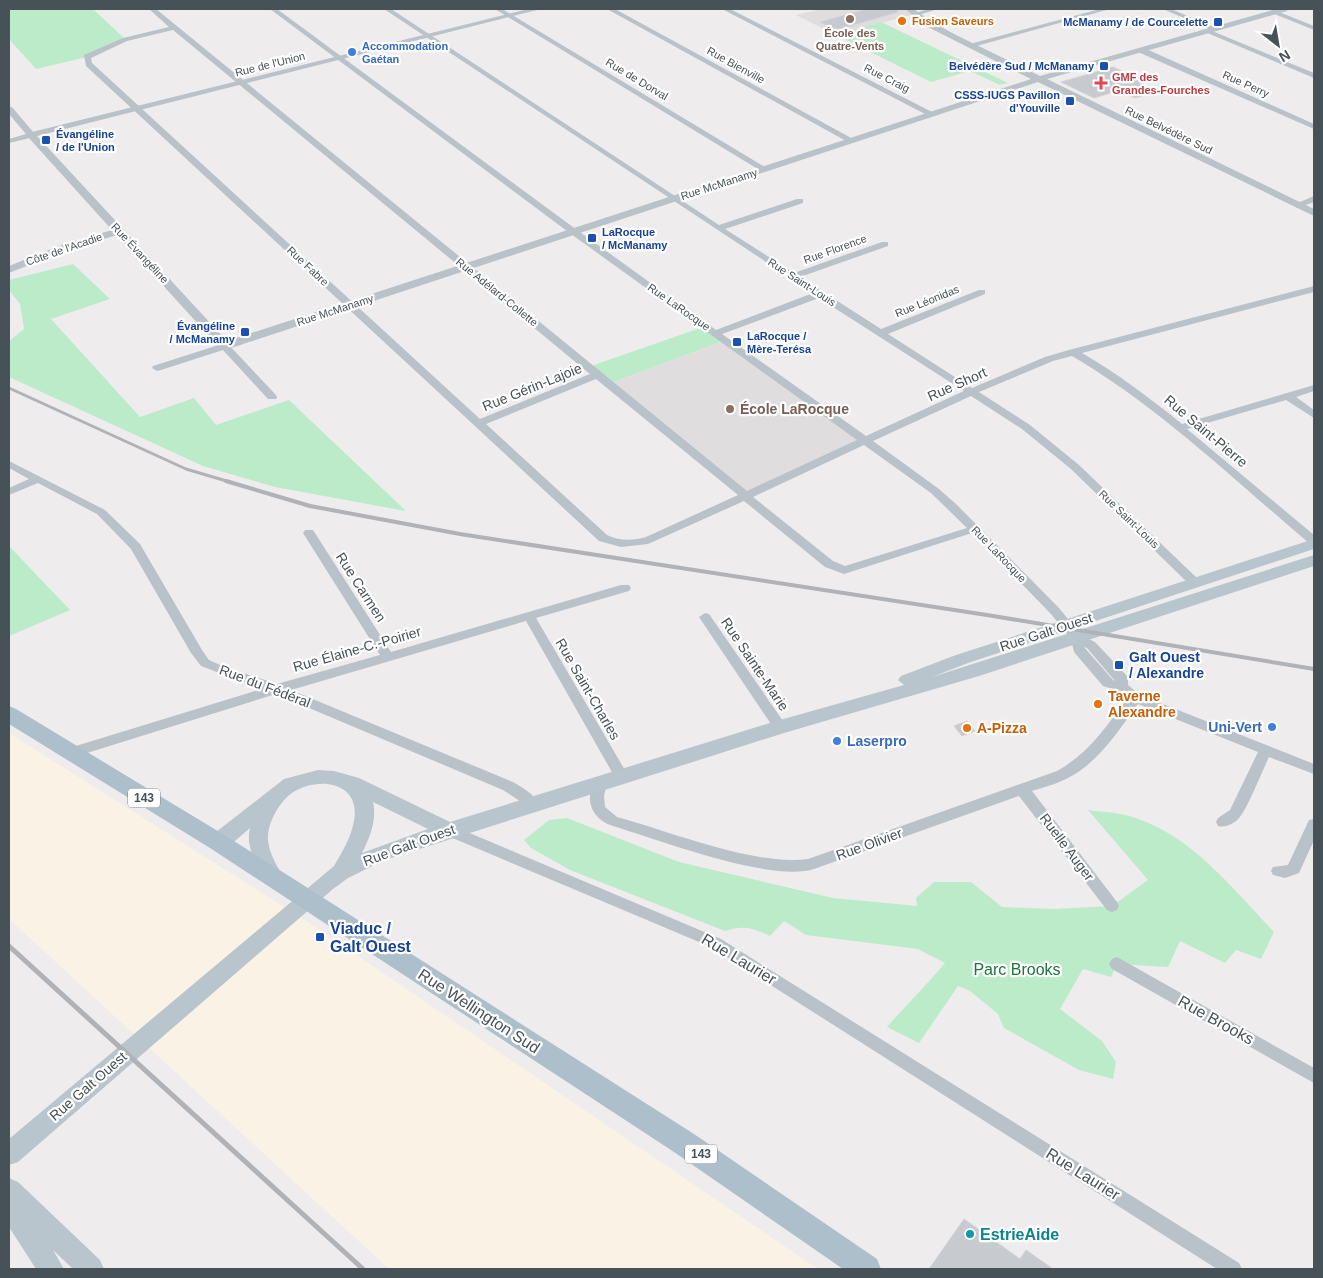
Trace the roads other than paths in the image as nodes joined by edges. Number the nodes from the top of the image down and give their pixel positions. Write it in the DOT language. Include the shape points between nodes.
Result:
graph roads {
  1 [pos="152,9"];
  2 [pos="273,9"];
  3 [pos="387,9"];
  4 [pos="498,9"];
  5 [pos="536,9"];
  6 [pos="610,9"];
  7 [pos="725,9"];
  8 [pos="935,9"];
  9 [pos="1107,9"];
  10 [pos="1166,9"];
  11 [pos="1284,9"];
  12 [pos="912,11"];
  13 [pos="1274,12"];
  14 [pos="509,16"];
  15 [pos="173,28"];
  16 [pos="1314,28"];
  17 [pos="1211,30"];
  18 [pos="428,36"];
  19 [pos="970,46"];
  20 [pos="1141,50"];
  21 [pos="340,58"];
  22 [pos="1314,76"];
  23 [pos="1038,79"];
  24 [pos="240,83"];
  25 [pos="137,108"];
  26 [pos="9,109"];
  27 [pos="932,114"];
  28 [pos="1314,127"];
  29 [pos="31,135"];
  30 [pos="851,140"];
  31 [pos="9,141"];
  32 [pos="764,169"];
  33 [pos="674,198"];
  34 [pos="1314,199"];
  35 [pos="800,201"];
  36 [pos="1297,205"];
  37 [pos="1314,213"];
  38 [pos="718,228"];
  39 [pos="119,231"];
  40 [pos="574,232"];
  41 [pos="885,244"];
  42 [pos="467,267"];
  43 [pos="9,270"];
  44 [pos="794,276"];
  45 [pos="1314,289"];
  46 [pos="982,292"];
  47 [pos="820,294"];
  48 [pos="351,305"];
  49 [pos="716,333"];
  50 [pos="881,333"];
  51 [pos="225,346"];
  52 [pos="1072,352"];
  53 [pos="157,368"];
  54 [pos="597,375"];
  55 [pos="1314,388"];
  56 [pos="973,392"];
  57 [pos="1288,396"];
  58 [pos="272,397"];
  59 [pos="1314,415"];
  60 [pos="478,424"];
  61 [pos="1180,428"];
  62 [pos="865,442"];
  63 [pos="9,464"];
  64 [pos="38,479"];
  65 [pos="9,492"];
  66 [pos="745,495"];
  67 [pos="974,529"];
  68 [pos="309,533"];
  69 [pos="1314,543"];
  70 [pos="626,544"];
  71 [pos="1314,560"];
  72 [pos="1195,583"];
  73 [pos="624,588"];
  74 [pos="529,616"];
  75 [pos="705,617"];
  76 [pos="1072,631"];
  77 [pos="388,657"];
  78 [pos="277,689"];
  79 [pos="1135,698"];
  80 [pos="9,714"];
  81 [pos="780,727"];
  82 [pos="1266,750"];
  83 [pos="71,753"];
  84 [pos="1314,769"];
  85 [pos="622,777"];
  86 [pos="352,783"];
  87 [pos="600,784"];
  88 [pos="1022,788"];
  89 [pos="279,792"];
  90 [pos="532,804"];
  91 [pos="1223,822"];
  92 [pos="1314,824"];
  93 [pos="448,830"];
  94 [pos="218,842"];
  95 [pos="1278,871"];
  96 [pos="333,877"];
  97 [pos="274,879"];
  98 [pos="1112,906"];
  99 [pos="1117,964"];
  100 [pos="1314,1076"];
  101 [pos="9,1154"];
  102 [pos="9,1190"];
  103 [pos="9,1206"];
  104 [pos="51,1269"];
  105 [pos="91,1269"];
  106 [pos="867,1269"];
  107 [pos="1233,1269"];
  1 -- 15 [label="street, Rue Adélard-Collette"];
  2 -- 21 [label="street, Rue LaRocque"];
  3 -- 18 [label="street, Rue Saint-Louis"];
  4 -- 14 [label="street, Rue de Dorval"];
  5 -- 14 [label="street, Rue de l'Union"];
  6 -- 30 [label="street, Rue Bienville"];
  7 -- 27 [label="street, Rue Craig"];
  8 -- 12 [label="street"];
  9 -- 19 [label="street"];
  10 -- 17 [label="street"];
  11 -- 13 [label="street, Rue McManamy"];
  12 -- 19 [label="street, Rue Belvédère Sud"];
  13 -- 16 [label="street"];
  13 -- 17 [label="street, Rue McManamy"];
  14 -- 18 [label="street, Rue de l'Union"];
  14 -- 32 [label="street, Rue de Dorval"];
  15 -- 24 [label="street, Rue Adélard-Collette"];
  15 -- 25 [label="street, Rue Fabre" via="125,39 87,57 89,64"];
  17 -- 20 [label="street, Rue McManamy"];
  17 -- 22 [label="street"];
  18 -- 21 [label="street, Rue de l'Union"];
  18 -- 33 [label="street, Rue Saint-Louis"];
  19 -- 23 [label="street, Rue Belvédère Sud"];
  20 -- 23 [label="street, Rue McManamy"];
  20 -- 28 [label="street, Rue Perry"];
  21 -- 24 [label="street, Rue de l'Union"];
  21 -- 40 [label="street, Rue LaRocque"];
  23 -- 27 [label="street, Rue McManamy"];
  23 -- 36 [label="street, Rue Belvédère Sud"];
  24 -- 25 [label="street, Rue de l'Union"];
  24 -- 42 [label="street, Rue Adélard-Collette"];
  25 -- 29 [label="street, Rue de l'Union"];
  25 -- 48 [label="street, Rue Fabre"];
  26 -- 29 [label="street, Rue Évangéline"];
  27 -- 30 [label="street, Rue McManamy"];
  29 -- 31 [label="street, Rue de l'Union"];
  29 -- 39 [label="street, Rue Évangéline"];
  30 -- 32 [label="street, Rue McManamy"];
  32 -- 33 [label="street, Rue McManamy"];
  33 -- 38 [label="street, Rue Saint-Louis"];
  33 -- 40 [label="street, Rue McManamy"];
  34 -- 36 [label="street"];
  35 -- 38 [label="street"];
  36 -- 37 [label="street, Rue Belvédère Sud"];
  38 -- 44 [label="street, Rue Saint-Louis"];
  39 -- 43 [label="street, Côte de l'Acadie" via="63,248"];
  39 -- 51 [label="street, Rue Évangéline"];
  40 -- 42 [label="street, Rue McManamy"];
  40 -- 49 [label="street, Rue LaRocque"];
  41 -- 44 [label="street, Rue Florence"];
  42 -- 48 [label="street, Rue McManamy"];
  42 -- 54 [label="street, Rue Adélard-Collette"];
  44 -- 47 [label="street, Rue Saint-Louis"];
  45 -- 52 [label="street, Rue Short"];
  46 -- 50 [label="street, Rue Léonidas"];
  47 -- 49 [label="street"];
  47 -- 50 [label="street, Rue Saint-Louis"];
  48 -- 51 [label="street, Rue McManamy"];
  48 -- 60 [label="street, Rue Fabre"];
  49 -- 62 [label="street, Rue LaRocque"];
  50 -- 56 [label="street, Rue Saint-Louis"];
  51 -- 53 [label="street, Rue McManamy"];
  51 -- 58 [label="street, Rue Évangéline"];
  52 -- 56 [label="street, Rue Short"];
  52 -- 61 [label="street, Rue Saint-Pierre" via="1128,386"];
  54 -- 60 [label="street, Rue Gérin-Lajoie"];
  54 -- 66 [label="street, Rue Adélard-Collette"];
  55 -- 57 [label="street"];
  56 -- 62 [label="street, Rue Short"];
  56 -- 72 [label="street, Rue Saint-Louis" via="1050,444"];
  57 -- 59 [label="street"];
  57 -- 61 [label="street"];
  60 -- 70 [label="street, Rue Fabre" via="603,538"];
  61 -- 69 [label="street, Rue Saint-Pierre"];
  62 -- 66 [label="street, Rue Short"];
  62 -- 67 [label="street, Rue LaRocque" via="935,492"];
  63 -- 64 [label="street, Rue du Fédéral"];
  64 -- 65 [label="street"];
  64 -- 78 [label="street, Rue du Fédéral" via="101,512 126,534 206,663"];
  66 -- 67 [label="street, Rue Adélard-Collette" via="829,564 844,570"];
  66 -- 70 [label="street, Rue Short" via="650,540"];
  67 -- 76 [label="street, Rue LaRocque"];
  68 -- 77 [label="street, Rue Carmen"];
  69 -- 72 [label="main road, Rue Galt Ouest"];
  71 -- 76 [label="main road, Rue Galt Ouest"];
  72 -- 76 [label="main road, Rue Galt Ouest"];
  73 -- 74 [label="street, Rue Élaine-C.-Poirier"];
  74 -- 77 [label="street, Rue Élaine-C.-Poirier"];
  74 -- 85 [label="street, Rue Saint-Charles"];
  75 -- 81 [label="street, Rue Sainte-Marie"];
  76 -- 79 [label="street, Rue LaRocque" via="1078,649 1108,683 1121,687"];
  76 -- 81 [label="main road, Rue Galt Ouest" via="964,675"];
  77 -- 78 [label="street, Rue Élaine-C.-Poirier"];
  78 -- 83 [label="street, Rue Élaine-C.-Poirier"];
  78 -- 90 [label="street, Rue du Fédéral" via="508,786"];
  79 -- 82 [label="street, Rue LaRocque"];
  79 -- 88 [label="street, Rue Olivier" via="1094,753 1078,767"];
  80 -- 83 [label="main road, Rue Wellington Sud / 143"];
  81 -- 85 [label="main road, Rue Galt Ouest"];
  82 -- 84 [label="street, Rue LaRocque"];
  82 -- 91 [label="street" via="1235,814"];
  83 -- 94 [label="main road, Rue Wellington Sud / 143"];
  85 -- 87 [label="main road, Rue Galt Ouest"];
  86 -- 89 [label="main road, Rue Laurier" via="318,777 291,784"];
  86 -- 93 [label="main road, Rue Laurier"];
  86 -- 96 [label="main road" via="362,798 364,821 360,836"];
  87 -- 88 [label="street, Rue Olivier" via="597,810 614,821 719,853 795,868"];
  87 -- 90 [label="main road, Rue Galt Ouest"];
  88 -- 98 [label="street, Ruelle Auger"];
  89 -- 94 [label="main road, Rue Laurier"];
  89 -- 97 [label="main road" via="258,828 258,848"];
  90 -- 93 [label="main road, Rue Galt Ouest"];
  92 -- 95 [label="street" via="1294,870"];
  93 -- 96 [label="main road, Rue Galt Ouest" via="378,854"];
  93 -- 107 [label="street, Rue Laurier" via="640,908 716,943"];
  94 -- 97 [label="main road, Rue Wellington Sud / 143"];
  96 -- 101 [label="main road, Rue Galt Ouest"];
  97 -- 106 [label="main road, Rue Wellington Sud / 143" via="684,1142"];
  99 -- 100 [label="street, Rue Brooks"];
  102 -- 105 [label="main road"];
  103 -- 104 [label="main road"];
}
